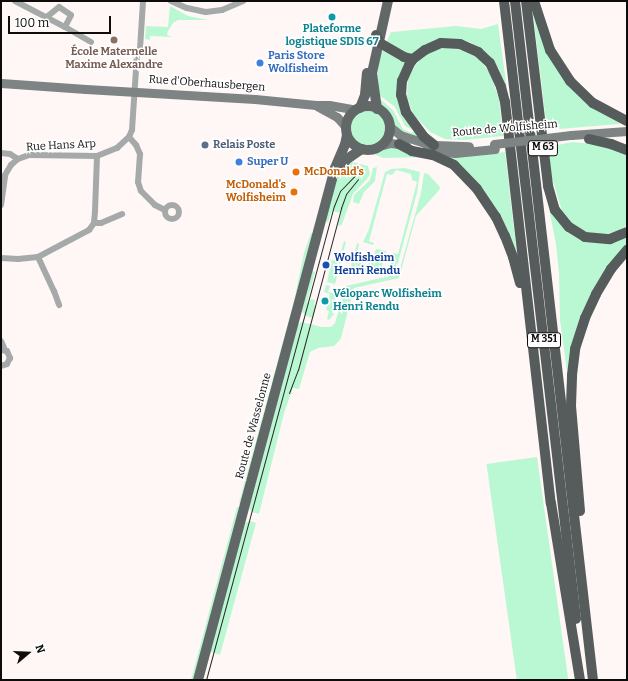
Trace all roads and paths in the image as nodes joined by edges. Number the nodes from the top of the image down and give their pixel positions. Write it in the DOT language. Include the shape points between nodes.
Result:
graph roads {
  1 [pos="16,1"];
  2 [pos="144,1"];
  3 [pos="170,1"];
  4 [pos="242,1"];
  5 [pos="388,1"];
  6 [pos="504,1"];
  7 [pos="515,1"];
  8 [pos="526,1"];
  9 [pos="534,1"];
  10 [pos="48,16"];
  11 [pos="65,27"];
  12 [pos="379,35"];
  13 [pos="91,42"];
  14 [pos="414,59"];
  15 [pos="1,82"];
  16 [pos="136,91"];
  17 [pos="316,105"];
  18 [pos="358,109"];
  19 [pos="377,109"];
  20 [pos="627,121"];
  21 [pos="389,126"];
  22 [pos="346,131"];
  23 [pos="627,131"];
  24 [pos="627,136"];
  25 [pos="129,137"];
  26 [pos="571,138"];
  27 [pos="589,139"];
  28 [pos="399,144"];
  29 [pos="382,145"];
  30 [pos="434,145"];
  31 [pos="495,147"];
  32 [pos="362,149"];
  33 [pos="627,150"];
  34 [pos="1,152"];
  35 [pos="97,156"];
  36 [pos="18,159"];
  37 [pos="427,160"];
  38 [pos="454,165"];
  39 [pos="333,179"];
  40 [pos="1,205"];
  41 [pos="165,210"];
  42 [pos="122,214"];
  43 [pos="94,223"];
  44 [pos="627,232"];
  45 [pos="627,250"];
  46 [pos="627,256"];
  47 [pos="38,257"];
  48 [pos="1,258"];
  49 [pos="59,305"];
  50 [pos="588,309"];
  51 [pos="1,340"];
  52 [pos="3,350"];
  53 [pos="1,366"];
  54 [pos="543,437"];
  55 [pos="586,622"];
  56 [pos="198,680"];
  57 [pos="580,680"];
  58 [pos="583,680"];
  59 [pos="593,680"];
  1 -- 10 [label="street"];
  2 -- 16 [label="street"];
  3 -- 4 [label="street" via="186,8 206,12 222,10"];
  5 -- 12 [label="main road"];
  6 -- 58 [label="highway, M 351"];
  7 -- 55 [label="highway, M 351"];
  8 -- 44 [label="highway, M 63" via="548,186 556,210 569,227 585,237 610,239"];
  9 -- 20 [label="highway" via="550,50 570,81 593,103"];
  10 -- 11 [label="street"];
  10 -- 11 [label="street" via="58,7 70,16"];
  11 -- 13 [label="street"];
  12 -- 14 [label="highway" via="404,57"];
  12 -- 18 [label="main road" via="368,64 365,95"];
  12 -- 19 [label="main road" via="372,73"];
  14 -- 30 [label="highway" via="402,81 402,104 413,124"];
  14 -- 54 [label="highway" via="424,50 441,43 470,47 487,60 501,87 505,102"];
  15 -- 16 [label="main road, Rue d'Oberhausbergen" via="86,90"];
  16 -- 17 [label="main road, Rue d'Oberhausbergen" via="255,98"];
  16 -- 25 [label="street"];
  17 -- 18 [label="main road, Rue d'Oberhausbergen"];
  17 -- 22 [label="main road, Rue d'Oberhausbergen" via="337,117"];
  18 -- 19 [label="main road" via="369,106"];
  18 -- 22 [label="main road" via="348,119"];
  19 -- 21 [label="main road" via="384,114"];
  21 -- 29 [label="main road" via="387,138"];
  21 -- 30 [label="main road, Route de Wolfisheim" via="406,137"];
  22 -- 32 [label="main road" via="351,142"];
  22 -- 39 [label="main road, Route de Wasselonne" via="345,145"];
  23 -- 26 [label="main road, Route de Wolfisheim"];
  24 -- 27 [label="main road, Route de Wolfisheim / M 63"];
  25 -- 35 [label="street, Rue Hans Arp" via="117,148"];
  25 -- 41 [label="street" via="140,154 138,182 141,191 154,205"];
  26 -- 27 [label="main road, Route de Wolfisheim / M 63"];
  26 -- 31 [label="main road, Route de Wolfisheim, bridge"];
  27 -- 33 [label="highway, M 63"];
  28 -- 29 [label="main road, Route de Wolfisheim" via="391,142"];
  28 -- 31 [label="main road, Route de Wolfisheim" via="444,153"];
  28 -- 38 [label="highway"];
  29 -- 32 [label="main road" via="370,150"];
  30 -- 31 [label="main road, Route de Wolfisheim"];
  32 -- 39 [label="main road" via="347,158"];
  34 -- 36 [label="street"];
  35 -- 36 [label="street, Rue Hans Arp" via="29,155"];
  35 -- 43 [label="street"];
  36 -- 40 [label="street, Rue Hans Arp" via="5,175"];
  37 -- 38 [label="highway"];
  38 -- 54 [label="highway" via="477,189 496,217 514,257 523,296"];
  39 -- 56 [label="main road, Route de Wasselonne"];
  42 -- 43 [label="street" via="101,223"];
  43 -- 47 [label="street" via="89,230"];
  45 -- 50 [label="highway" via="611,269"];
  46 -- 50 [label="highway"];
  47 -- 48 [label="street"];
  47 -- 49 [label="street"];
  50 -- 55 [label="highway" via="575,349 571,390 584,555"];
  51 -- 52 [label="street"];
  52 -- 53 [label="street" via="10,355 10,360"];
  54 -- 57 [label="highway" via="560,564"];
  55 -- 59 [label="highway, M 351"];
}
